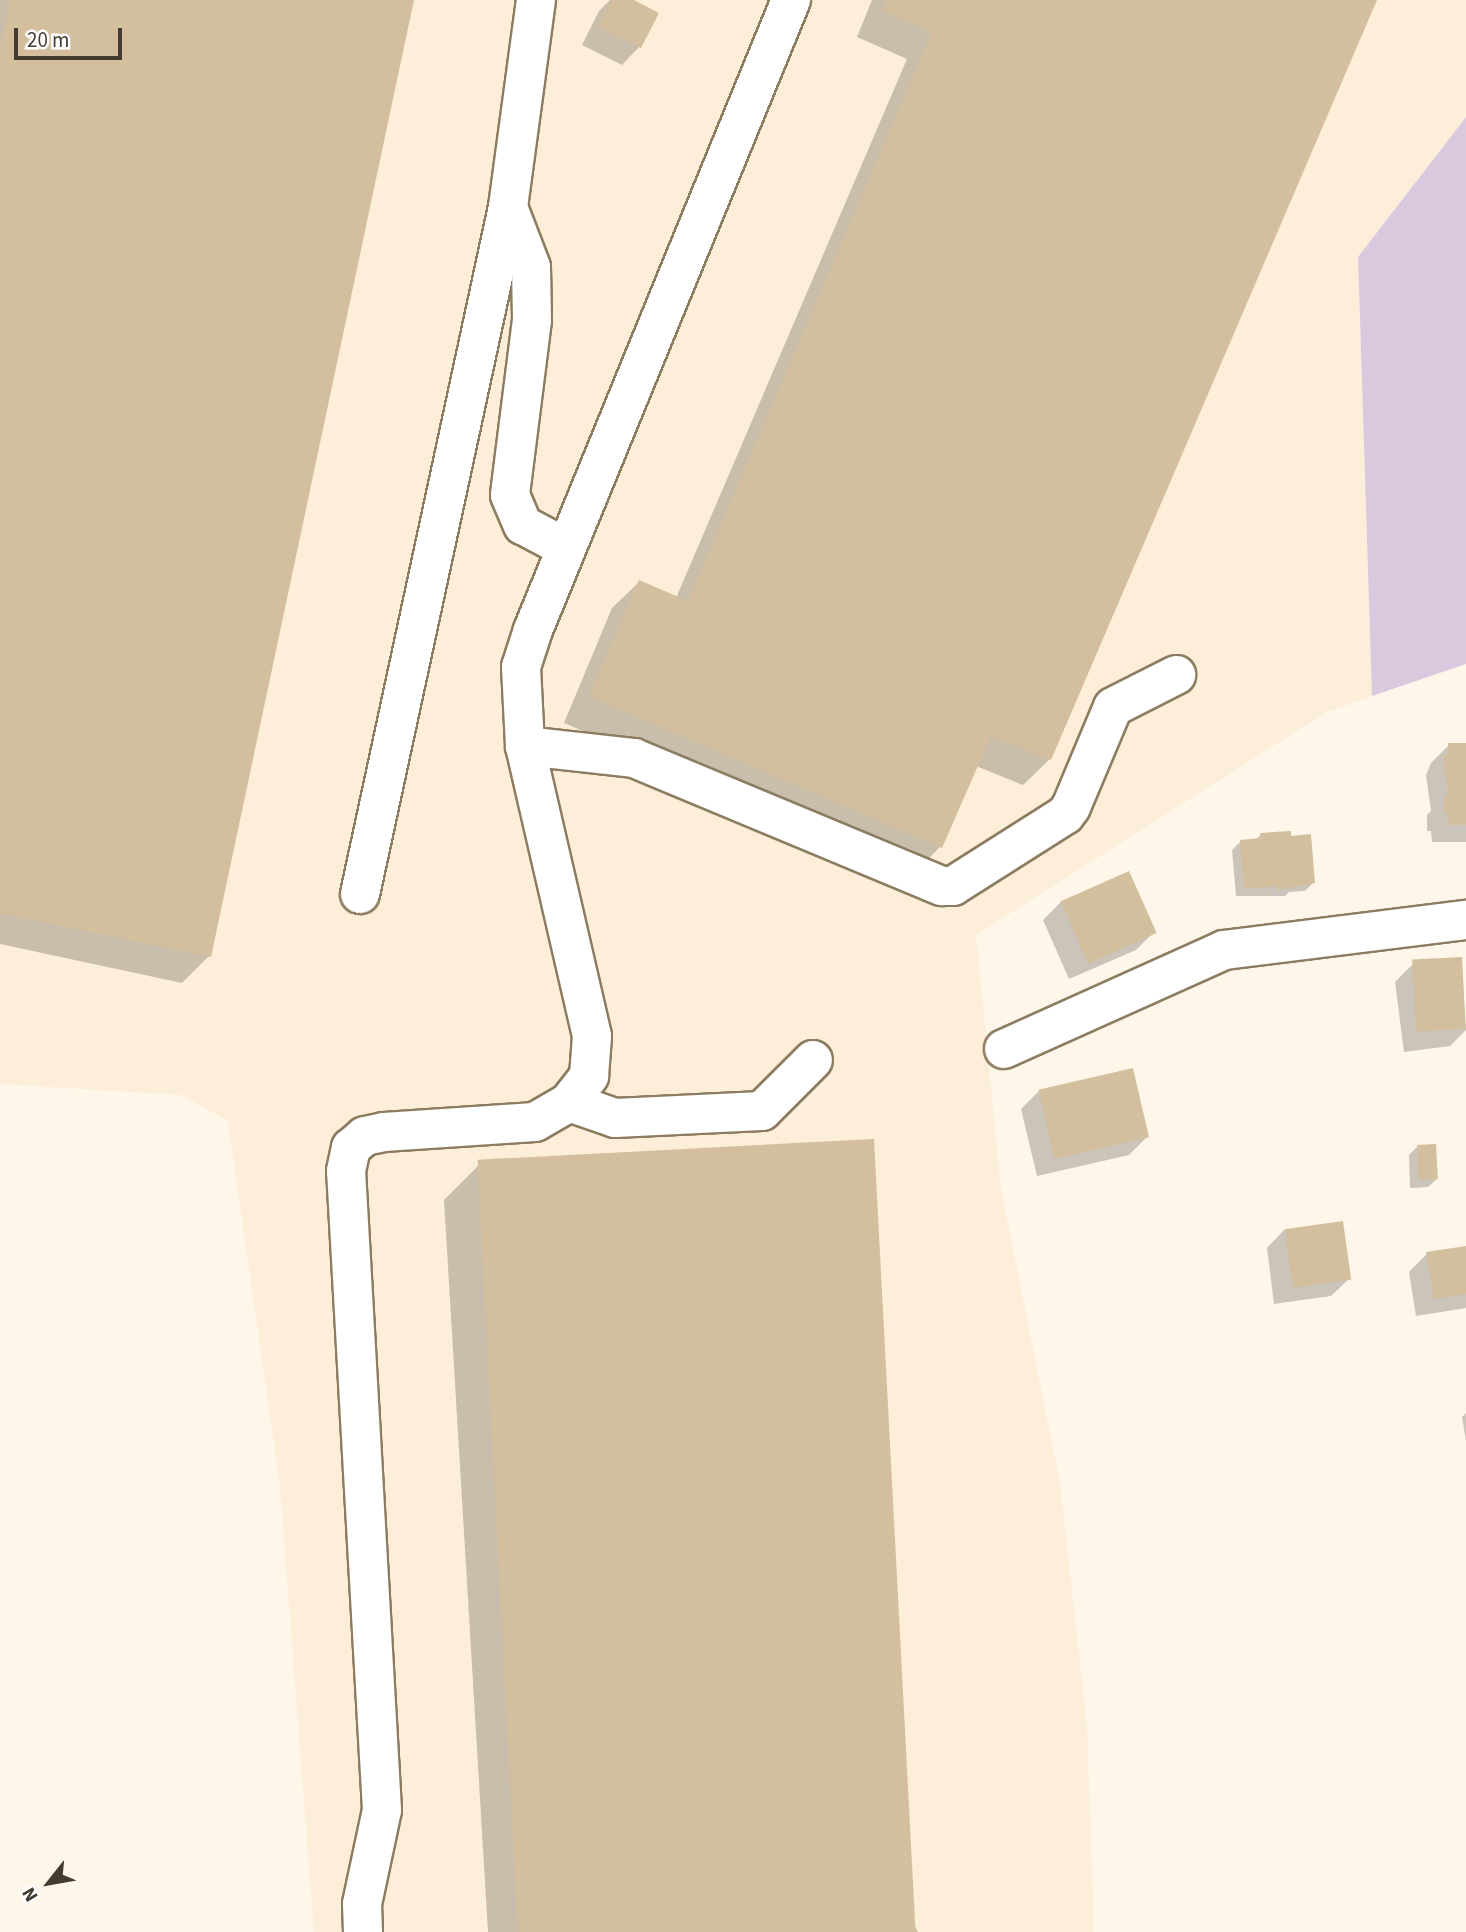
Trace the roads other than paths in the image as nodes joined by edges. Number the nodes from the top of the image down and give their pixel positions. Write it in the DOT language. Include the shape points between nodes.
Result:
graph roads {
  1 [pos="536,0"];
  2 [pos="791,0"];
  3 [pos="508,207"];
  4 [pos="566,548"];
  5 [pos="1176,675"];
  6 [pos="525,746"];
  7 [pos="360,894"];
  8 [pos="1466,920"];
  9 [pos="1004,1049"];
  10 [pos="813,1060"];
  11 [pos="569,1102"];
  12 [pos="363,1932"];
  1 -- 3 [label="lane"];
  2 -- 4 [label="lane"];
  3 -- 4 [label="lane" via="531,267 532,320 510,495 523,525"];
  3 -- 7 [label="lane"];
  4 -- 6 [label="lane" via="521,667"];
  5 -- 6 [label="lane" via="1113,707 1065,815 953,886 942,886 634,758"];
  6 -- 11 [label="lane" via="592,1036 589,1076"];
  8 -- 9 [label="lane" via="1224,950"];
  10 -- 11 [label="lane" via="762,1111 615,1118"];
  11 -- 12 [label="lane" via="535,1122 384,1132 365,1136 351,1148 346,1171 382,1810 362,1904"];
}
